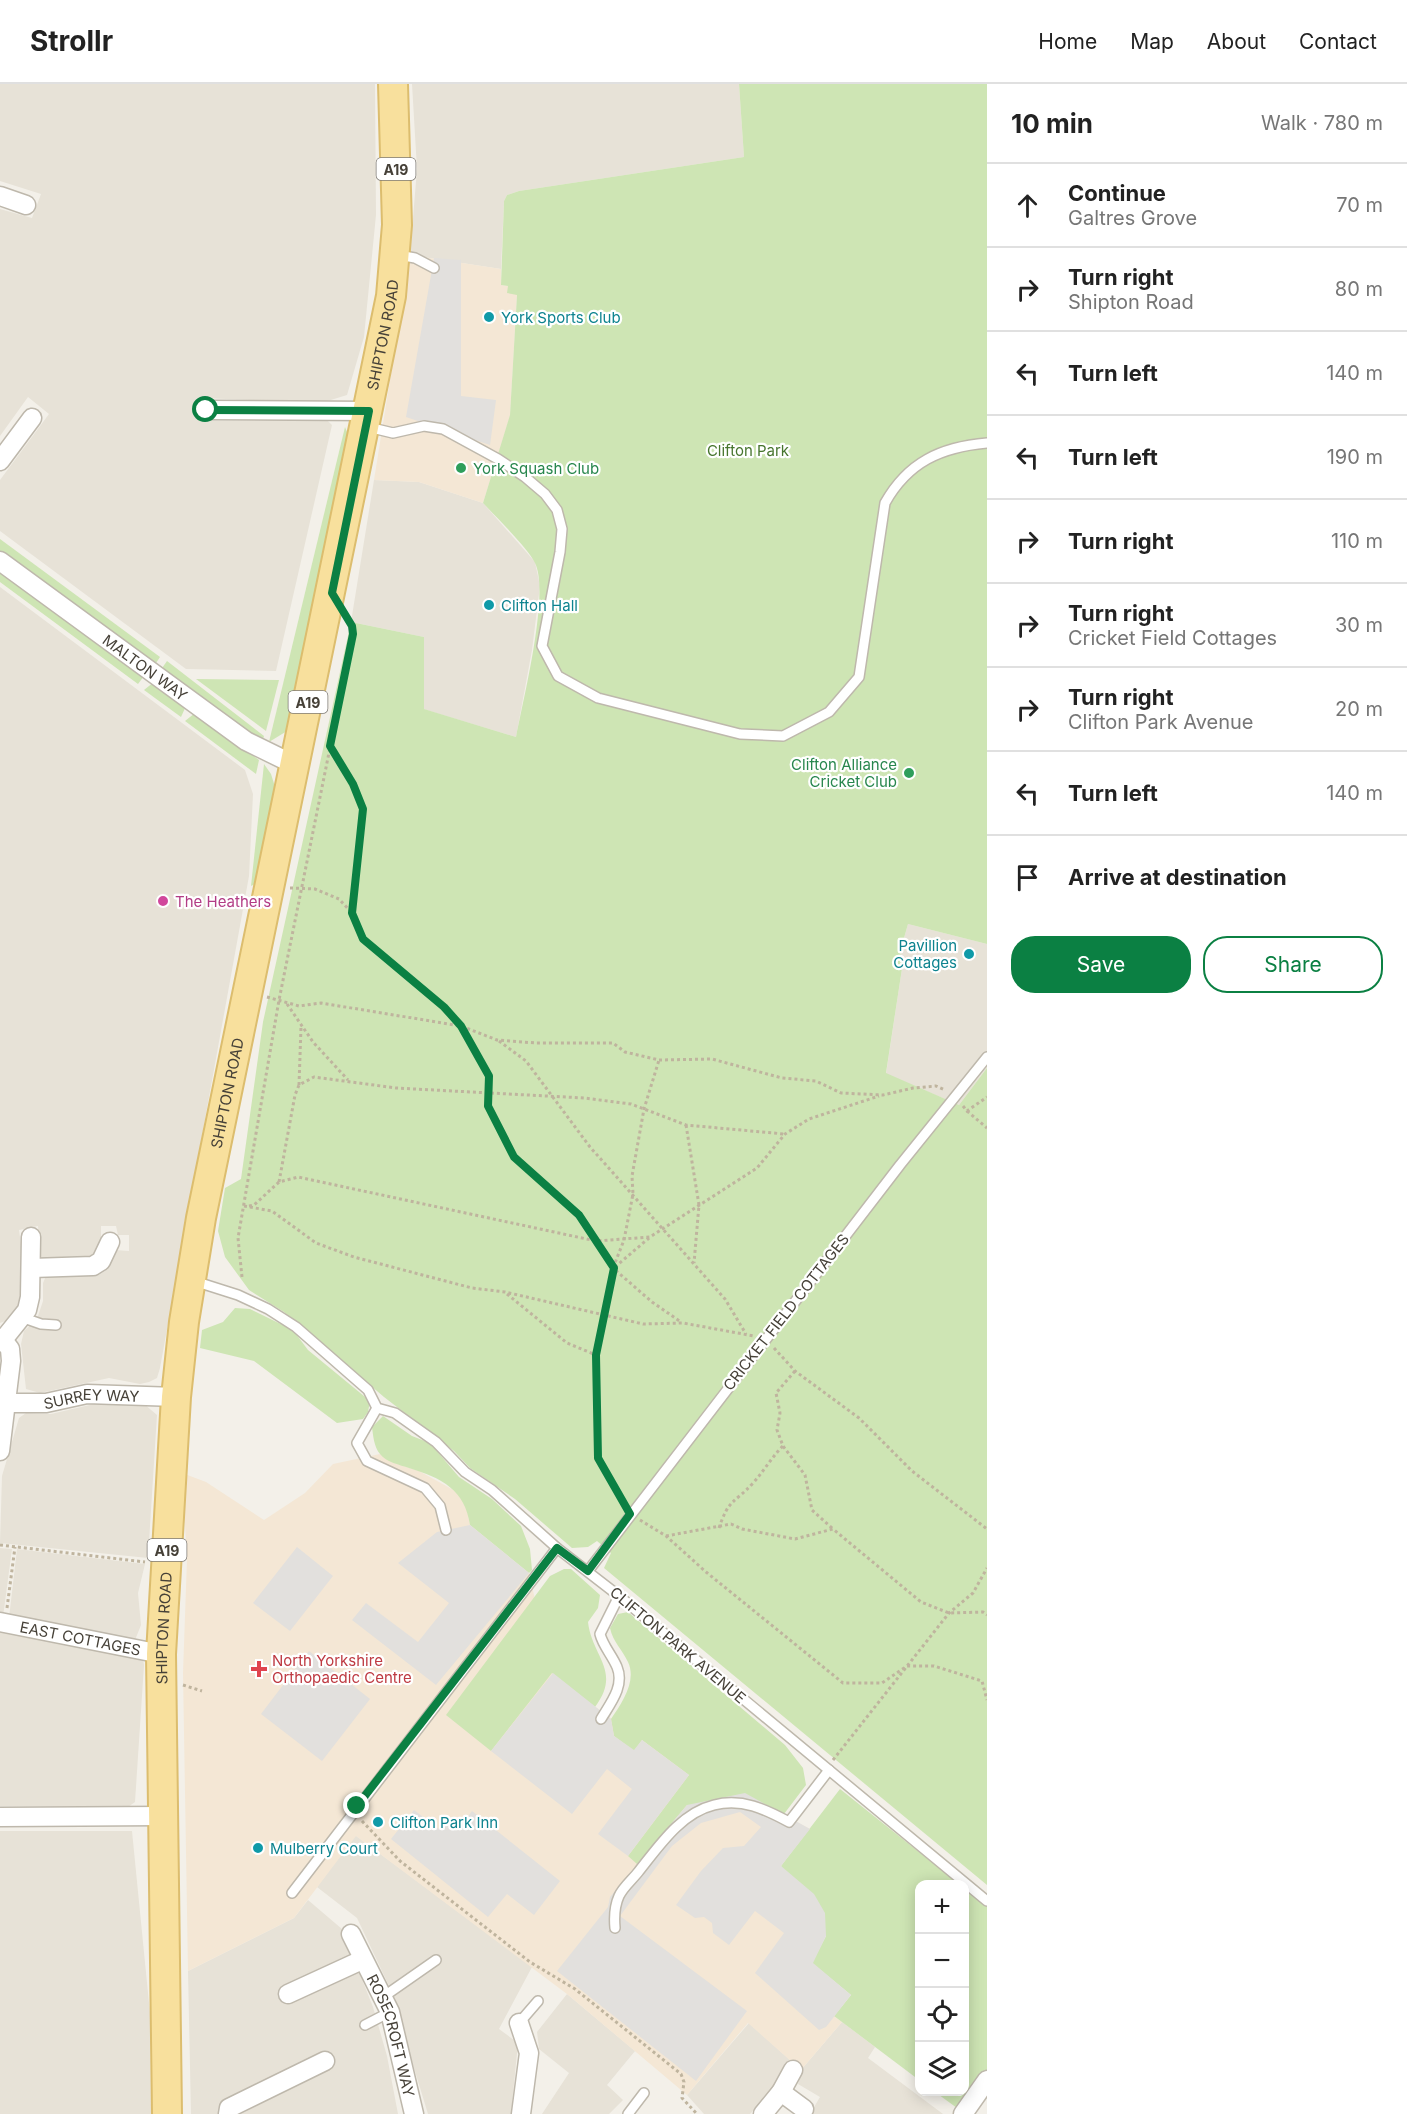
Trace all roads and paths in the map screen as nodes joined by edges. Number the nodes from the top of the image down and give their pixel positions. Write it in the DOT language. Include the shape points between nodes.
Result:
graph roads {
  1 [pos="393,84"];
  2 [pos="0,196"];
  3 [pos="26,205"];
  4 [pos="395,255"];
  5 [pos="434,268"];
  6 [pos="206,410"];
  7 [pos="32,418"];
  8 [pos="367,419"];
  9 [pos="987,443"];
  10 [pos="0,461"];
  11 [pos="0,561"];
  12 [pos="332,593"];
  13 [pos="330,746"];
  14 [pos="295,765"];
  15 [pos="302,887"];
  16 [pos="271,889"];
  17 [pos="352,913"];
  18 [pos="249,993"];
  19 [pos="279,1000"];
  20 [pos="287,1004"];
  21 [pos="301,1026"];
  22 [pos="461,1026"];
  23 [pos="497,1040"];
  24 [pos="987,1057"];
  25 [pos="659,1060"];
  26 [pos="349,1082"];
  27 [pos="298,1085"];
  28 [pos="489,1094"];
  29 [pos="882,1095"];
  30 [pos="956,1096"];
  31 [pos="552,1097"];
  32 [pos="987,1097"];
  33 [pos="644,1109"];
  34 [pos="968,1111"];
  35 [pos="686,1125"];
  36 [pos="987,1128"];
  37 [pos="785,1134"];
  38 [pos="279,1182"];
  39 [pos="633,1194"];
  40 [pos="699,1205"];
  41 [pos="244,1206"];
  42 [pos="665,1228"];
  43 [pos="31,1237"];
  44 [pos="650,1237"];
  45 [pos="624,1240"];
  46 [pos="596,1241"];
  47 [pos="110,1242"];
  48 [pos="694,1263"];
  49 [pos="32,1268"];
  50 [pos="614,1268"];
  51 [pos="242,1276"];
  52 [pos="191,1280"];
  53 [pos="506,1292"];
  54 [pos="606,1314"];
  55 [pos="21,1317"];
  56 [pos="683,1323"];
  57 [pos="56,1325"];
  58 [pos="746,1334"];
  59 [pos="2,1339"];
  60 [pos="765,1339"];
  61 [pos="596,1355"];
  62 [pos="795,1371"];
  63 [pos="176,1398"];
  64 [pos="8,1403"];
  65 [pos="377,1408"];
  66 [pos="783,1446"];
  67 [pos="0,1451"];
  68 [pos="630,1514"];
  69 [pos="718,1528"];
  70 [pos="987,1529"];
  71 [pos="446,1530"];
  72 [pos="833,1530"];
  73 [pos="666,1536"];
  74 [pos="0,1545"];
  75 [pos="15,1547"];
  76 [pos="557,1548"];
  77 [pos="167,1565"];
  78 [pos="987,1568"];
  79 [pos="588,1571"];
  80 [pos="619,1596"];
  81 [pos="949,1613"];
  82 [pos="987,1615"];
  83 [pos="2,1622"];
  84 [pos="161,1654"];
  85 [pos="907,1666"];
  86 [pos="987,1700"];
  87 [pos="601,1719"];
  88 [pos="828,1769"];
  89 [pos="353,1812"];
  90 [pos="0,1816"];
  91 [pos="163,1816"];
  92 [pos="292,1893"];
  93 [pos="987,1901"];
  94 [pos="615,1928"];
  95 [pos="351,1934"];
  96 [pos="362,1960"];
  97 [pos="436,1960"];
  98 [pos="288,1994"];
  99 [pos="538,2001"];
  100 [pos="386,2005"];
  101 [pos="519,2023"];
  102 [pos="365,2025"];
  103 [pos="325,2061"];
  104 [pos="793,2070"];
  105 [pos="987,2080"];
  106 [pos="781,2092"];
  107 [pos="644,2093"];
  108 [pos="981,2102"];
  109 [pos="804,2109"];
  110 [pos="168,2114"];
  111 [pos="228,2114"];
  112 [pos="414,2114"];
  113 [pos="521,2114"];
  114 [pos="628,2114"];
  115 [pos="697,2114"];
  116 [pos="763,2114"];
  117 [pos="963,2114"];
  1 -- 4 [label="main road, SHIPTON ROAD / A19"];
  2 -- 3 [label="street"];
  4 -- 5 [label="lane" via="415,258"];
  4 -- 8 [label="main road, SHIPTON ROAD / A19"];
  6 -- 8 [label="street"];
  7 -- 10 [label="street"];
  8 -- 9 [label="lane" via="393,433 424,426 448,432 525,477 558,510 562,529 560,552 542,646 558,676 598,698 740,734 783,736 829,712 859,677 885,503 896,482 916,463 972,444"];
  8 -- 12 [label="main road, SHIPTON ROAD / A19"];
  11 -- 14 [label="street, MALTON WAY" via="246,741"];
  12 -- 13 [label="path" via="353,634"];
  12 -- 14 [label="main road, SHIPTON ROAD / A19"];
  13 -- 15 [label="path"];
  13 -- 17 [label="path" via="363,809"];
  14 -- 16 [label="main road, SHIPTON ROAD / A19"];
  15 -- 16 [label="path"];
  15 -- 17 [label="path" via="339,899"];
  15 -- 19 [label="path"];
  16 -- 18 [label="main road, SHIPTON ROAD / A19"];
  17 -- 22 [label="path" via="363,939"];
  18 -- 19 [label="path"];
  18 -- 52 [label="main road, SHIPTON ROAD / A19"];
  19 -- 20 [label="path"];
  19 -- 41 [label="path"];
  20 -- 21 [label="path"];
  20 -- 22 [label="path" via="321,1003"];
  21 -- 26 [label="path"];
  21 -- 27 [label="path"];
  22 -- 23 [label="path"];
  22 -- 28 [label="path" via="489,1076"];
  23 -- 25 [label="path" via="613,1043 625,1052"];
  23 -- 31 [label="path" via="526,1061"];
  24 -- 30 [label="lane, CRICKET FIELD COTTAGES"];
  25 -- 29 [label="path" via="712,1059 782,1078 816,1081 841,1093"];
  25 -- 33 [label="path"];
  26 -- 27 [label="path" via="314,1077"];
  26 -- 28 [label="path"];
  27 -- 38 [label="path"];
  28 -- 31 [label="path"];
  28 -- 46 [label="path" via="488,1106 514,1157 579,1215"];
  29 -- 30 [label="path" via="936,1086"];
  29 -- 37 [label="path" via="809,1119"];
  30 -- 34 [label="path"];
  30 -- 60 [label="lane, CRICKET FIELD COTTAGES"];
  31 -- 33 [label="path" via="631,1104"];
  31 -- 39 [label="path"];
  32 -- 34 [label="path"];
  33 -- 35 [label="path"];
  33 -- 39 [label="path" via="632,1176"];
  34 -- 36 [label="path"];
  35 -- 37 [label="path"];
  35 -- 40 [label="path"];
  37 -- 40 [label="path" via="757,1168"];
  38 -- 41 [label="path" via="254,1205"];
  38 -- 46 [label="path" via="298,1177"];
  39 -- 42 [label="path"];
  39 -- 45 [label="path"];
  40 -- 42 [label="path"];
  40 -- 48 [label="path"];
  41 -- 51 [label="path" via="238,1238"];
  41 -- 53 [label="path" via="272,1211 316,1243 354,1257 472,1288"];
  42 -- 44 [label="path"];
  42 -- 48 [label="path"];
  43 -- 49 [label="street"];
  44 -- 45 [label="path"];
  44 -- 50 [label="path"];
  45 -- 46 [label="path"];
  45 -- 50 [label="path"];
  46 -- 50 [label="path"];
  47 -- 49 [label="street" via="101,1261 93,1266"];
  48 -- 58 [label="path" via="725,1299"];
  49 -- 55 [label="street" via="30,1297"];
  50 -- 54 [label="path"];
  50 -- 56 [label="path"];
  52 -- 63 [label="main road, SHIPTON ROAD / A19"];
  52 -- 65 [label="lane" via="238,1294 296,1327 368,1390"];
  53 -- 54 [label="path"];
  53 -- 61 [label="path" via="567,1343"];
  54 -- 56 [label="path" via="643,1324"];
  54 -- 61 [label="path"];
  55 -- 57 [label="lane"];
  55 -- 59 [label="street"];
  56 -- 58 [label="path"];
  58 -- 60 [label="path"];
  59 -- 64 [label="street" via="10,1349"];
  60 -- 62 [label="path"];
  60 -- 68 [label="lane, CRICKET FIELD COTTAGES"];
  61 -- 68 [label="path" via="598,1458"];
  62 -- 66 [label="path" via="776,1393 780,1413 777,1430"];
  62 -- 70 [label="path" via="859,1418 912,1471"];
  63 -- 64 [label="street, SURREY WAY" via="87,1394 46,1403"];
  63 -- 77 [label="main road, SHIPTON ROAD / A19"];
  64 -- 67 [label="street"];
  65 -- 71 [label="lane" via="357,1443 367,1461 425,1488 440,1506"];
  65 -- 76 [label="lane, CLIFTON PARK AVENUE" via="395,1413 436,1442 465,1472 492,1490"];
  66 -- 69 [label="path" via="766,1462 753,1483 726,1506"];
  66 -- 72 [label="path" via="805,1474 812,1510"];
  68 -- 73 [label="path"];
  68 -- 79 [label="lane, CRICKET FIELD COTTAGES"];
  69 -- 72 [label="path" via="731,1524 795,1539"];
  69 -- 73 [label="path"];
  72 -- 81 [label="path" via="921,1602"];
  73 -- 85 [label="path" via="843,1683 882,1683"];
  74 -- 75 [label="path"];
  75 -- 77 [label="path"];
  75 -- 83 [label="path"];
  76 -- 79 [label="lane, CLIFTON PARK AVENUE"];
  76 -- 89 [label="lane"];
  77 -- 84 [label="main road, SHIPTON ROAD / A19"];
  78 -- 81 [label="path" via="973,1593"];
  79 -- 80 [label="lane, CLIFTON PARK AVENUE"];
  80 -- 87 [label="lane" via="600,1634 618,1668 619,1678 618,1691"];
  80 -- 88 [label="lane, CLIFTON PARK AVENUE"];
  81 -- 82 [label="path"];
  81 -- 85 [label="path"];
  83 -- 84 [label="street, EAST COTTAGES"];
  84 -- 91 [label="main road, SHIPTON ROAD / A19"];
  85 -- 86 [label="path" via="934,1666 982,1681"];
  85 -- 88 [label="path"];
  88 -- 93 [label="lane, CLIFTON PARK AVENUE"];
  88 -- 94 [label="lane" via="789,1822 764,1809 737,1802 713,1805 688,1817 666,1837 619,1895"];
  89 -- 92 [label="lane"];
  89 -- 115 [label="path" via="400,1861 531,1962 575,1989 681,2074 682,2098"];
  90 -- 91 [label="street"];
  91 -- 110 [label="main road, SHIPTON ROAD / A19"];
  95 -- 96 [label="street, ROSECROFT WAY"];
  96 -- 98 [label="street, ROSECROFT WAY"];
  96 -- 100 [label="street, ROSECROFT WAY"];
  97 -- 100 [label="lane"];
  99 -- 101 [label="lane"];
  100 -- 102 [label="lane"];
  100 -- 112 [label="street, ROSECROFT WAY"];
  101 -- 113 [label="street" via="529,2052"];
  103 -- 111 [label="street" via="229,2108"];
  104 -- 106 [label="street"];
  105 -- 108 [label="street"];
  106 -- 109 [label="street"];
  106 -- 116 [label="street"];
  107 -- 114 [label="lane"];
  108 -- 117 [label="street"];
}
